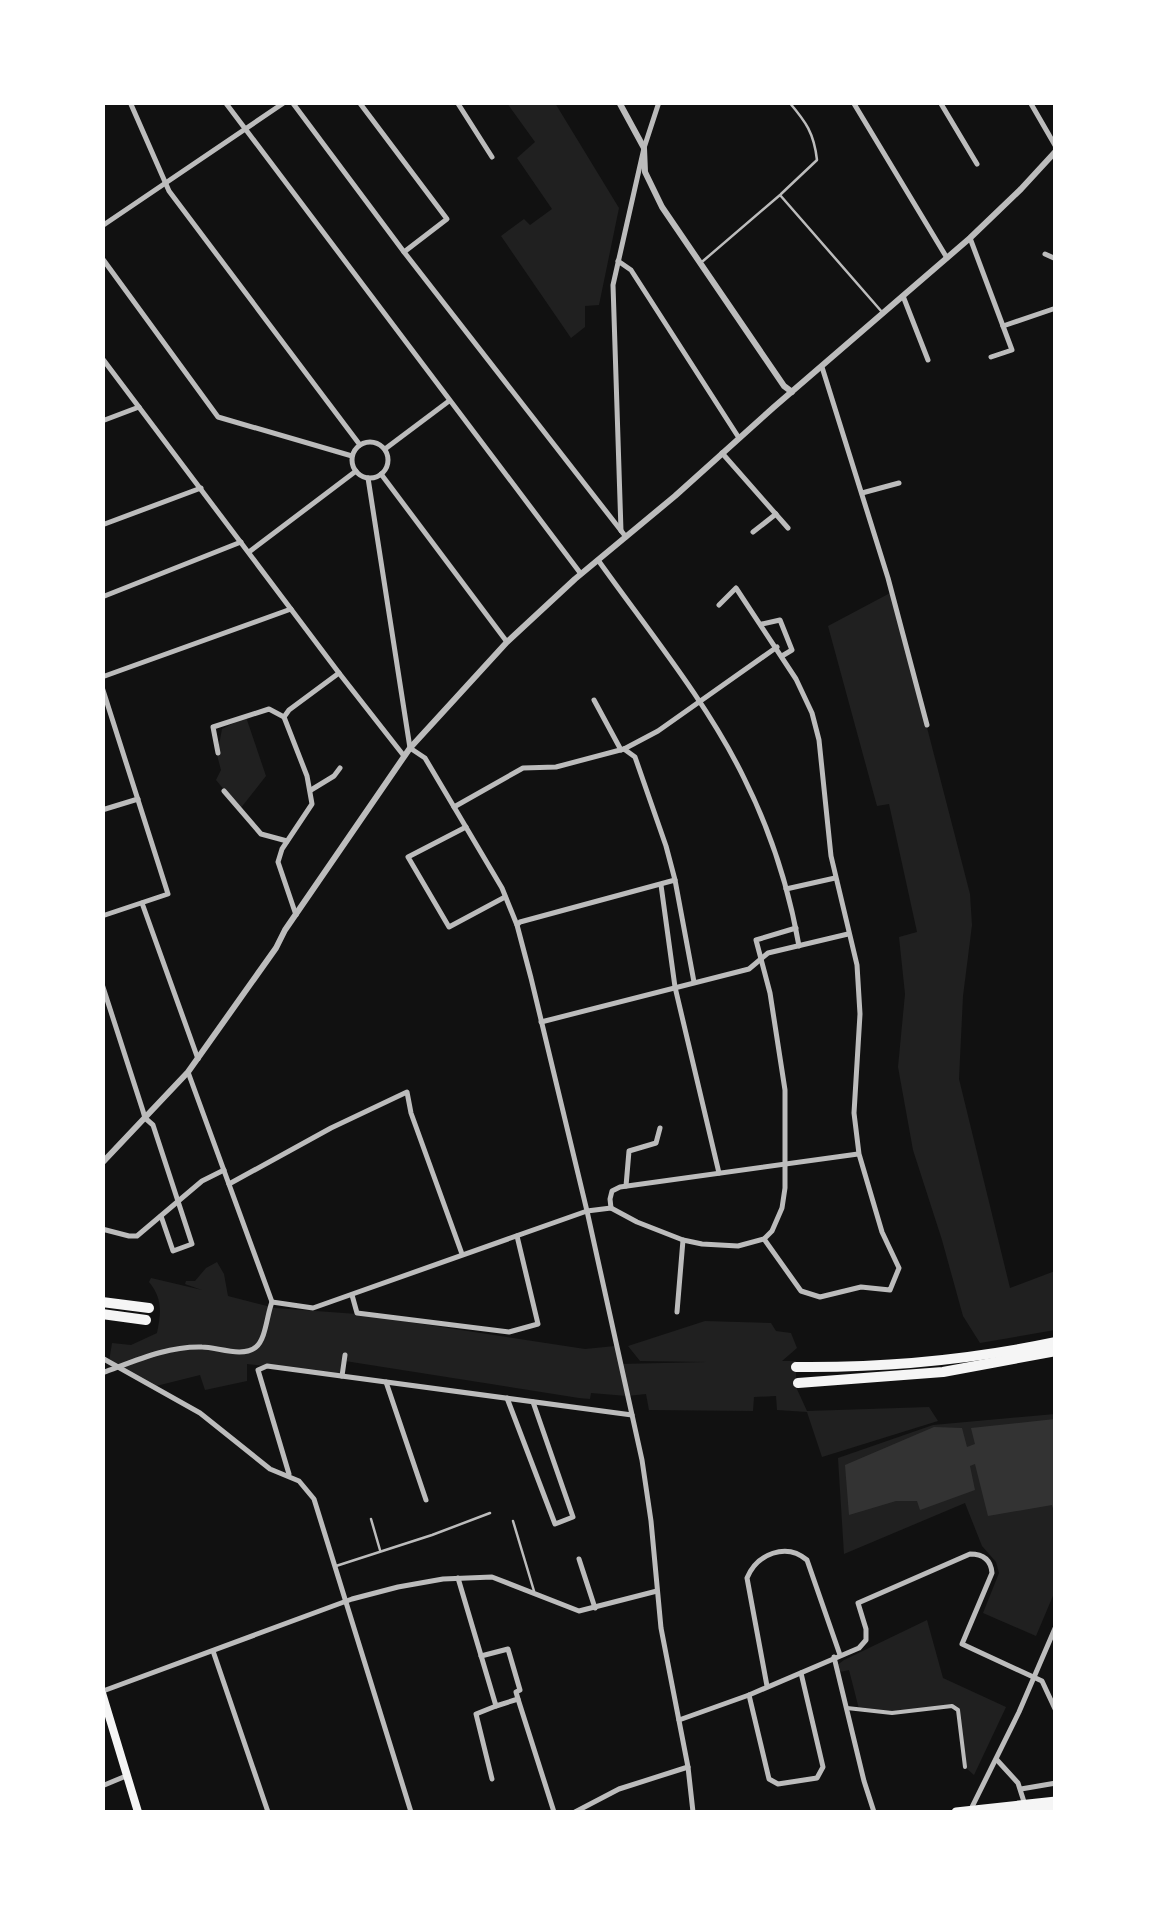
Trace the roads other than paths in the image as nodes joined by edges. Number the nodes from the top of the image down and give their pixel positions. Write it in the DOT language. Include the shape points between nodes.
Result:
graph roads {
  1 [pos="130,102"];
  2 [pos="225,102"];
  3 [pos="289,102"];
  4 [pos="359,102"];
  5 [pos="457,102"];
  6 [pos="619,102"];
  7 [pos="660,102"];
  8 [pos="788,102"];
  9 [pos="853,102"];
  10 [pos="940,102"];
  11 [pos="1030,102"];
  12 [pos="246,129"];
  13 [pos="644,148"];
  14 [pos="1056,149"];
  15 [pos="492,157"];
  16 [pos="977,164"];
  17 [pos="166,184"];
  18 [pos="780,195"];
  19 [pos="102,226"];
  20 [pos="970,238"];
  21 [pos="404,252"];
  22 [pos="1045,254"];
  23 [pos="102,258"];
  24 [pos="947,258"];
  25 [pos="1056,259"];
  26 [pos="618,260"];
  27 [pos="700,263"];
  28 [pos="903,296"];
  29 [pos="1056,308"];
  30 [pos="883,313"];
  31 [pos="1003,326"];
  32 [pos="102,358"];
  33 [pos="991,358"];
  34 [pos="928,360"];
  35 [pos="822,367"];
  36 [pos="792,392"];
  37 [pos="449,402"];
  38 [pos="139,407"];
  39 [pos="102,421"];
  40 [pos="739,438"];
  41 [pos="360,445"];
  42 [pos="385,449"];
  43 [pos="722,453"];
  44 [pos="352,456"];
  45 [pos="356,471"];
  46 [pos="381,474"];
  47 [pos="368,478"];
  48 [pos="899,483"];
  49 [pos="201,488"];
  50 [pos="862,493"];
  51 [pos="776,514"];
  52 [pos="102,525"];
  53 [pos="788,528"];
  54 [pos="754,532"];
  55 [pos="624,534"];
  56 [pos="241,542"];
  57 [pos="250,552"];
  58 [pos="598,560"];
  59 [pos="580,574"];
  60 [pos="102,597"];
  61 [pos="719,605"];
  62 [pos="292,609"];
  63 [pos="762,624"];
  64 [pos="506,642"];
  65 [pos="777,647"];
  66 [pos="782,656"];
  67 [pos="338,673"];
  68 [pos="102,677"];
  69 [pos="102,687"];
  70 [pos="594,700"];
  71 [pos="699,702"];
  72 [pos="284,716"];
  73 [pos="927,726"];
  74 [pos="410,748"];
  75 [pos="623,749"];
  76 [pos="218,753"];
  77 [pos="404,756"];
  78 [pos="340,768"];
  79 [pos="311,790"];
  80 [pos="224,791"];
  81 [pos="138,799"];
  82 [pos="454,807"];
  83 [pos="102,810"];
  84 [pos="466,827"];
  85 [pos="287,841"];
  86 [pos="836,878"];
  87 [pos="675,880"];
  88 [pos="662,885"];
  89 [pos="786,889"];
  90 [pos="505,897"];
  91 [pos="142,903"];
  92 [pos="296,915"];
  93 [pos="102,916"];
  94 [pos="516,925"];
  95 [pos="796,928"];
  96 [pos="848,934"];
  97 [pos="799,946"];
  98 [pos="760,961"];
  99 [pos="694,983"];
  100 [pos="102,984"];
  101 [pos="676,986"];
  102 [pos="541,1022"];
  103 [pos="198,1060"];
  104 [pos="188,1072"];
  105 [pos="145,1118"];
  106 [pos="660,1128"];
  107 [pos="860,1154"];
  108 [pos="102,1163"];
  109 [pos="786,1164"];
  110 [pos="224,1170"];
  111 [pos="719,1173"];
  112 [pos="228,1184"];
  113 [pos="626,1186"];
  114 [pos="178,1202"];
  115 [pos="612,1208"];
  116 [pos="587,1212"];
  117 [pos="161,1216"];
  118 [pos="102,1230"];
  119 [pos="517,1236"];
  120 [pos="764,1238"];
  121 [pos="682,1240"];
  122 [pos="462,1254"];
  123 [pos="352,1294"];
  124 [pos="102,1302"];
  125 [pos="272,1302"];
  126 [pos="677,1312"];
  127 [pos="102,1314"];
  128 [pos="1056,1342"];
  129 [pos="1056,1351"];
  130 [pos="344,1355"];
  131 [pos="106,1360"];
  132 [pos="796,1367"];
  133 [pos="118,1368"];
  134 [pos="102,1373"];
  135 [pos="342,1376"];
  136 [pos="386,1382"];
  137 [pos="798,1383"];
  138 [pos="507,1398"];
  139 [pos="533,1402"];
  140 [pos="632,1415"];
  141 [pos="290,1476"];
  142 [pos="426,1500"];
  143 [pos="490,1513"];
  144 [pos="371,1519"];
  145 [pos="513,1521"];
  146 [pos="381,1552"];
  147 [pos="579,1559"];
  148 [pos="334,1566"];
  149 [pos="458,1578"];
  150 [pos="657,1591"];
  151 [pos="534,1593"];
  152 [pos="345,1601"];
  153 [pos="594,1608"];
  154 [pos="1056,1626"];
  155 [pos="212,1651"];
  156 [pos="481,1656"];
  157 [pos="837,1656"];
  158 [pos="801,1673"];
  159 [pos="1034,1676"];
  160 [pos="768,1686"];
  161 [pos="102,1692"];
  162 [pos="750,1695"];
  163 [pos="518,1699"];
  164 [pos="496,1706"];
  165 [pos="846,1708"];
  166 [pos="1056,1711"];
  167 [pos="106,1717"];
  168 [pos="679,1720"];
  169 [pos="996,1760"];
  170 [pos="688,1767"];
  171 [pos="965,1768"];
  172 [pos="126,1776"];
  173 [pos="492,1779"];
  174 [pos="1056,1783"];
  175 [pos="102,1786"];
  176 [pos="1020,1788"];
  177 [pos="1056,1803"];
  178 [pos="1026,1809"];
  179 [pos="970,1811"];
  180 [pos="138,1812"];
  181 [pos="268,1812"];
  182 [pos="411,1812"];
  183 [pos="554,1812"];
  184 [pos="575,1812"];
  185 [pos="692,1812"];
  186 [pos="874,1812"];
  187 [pos="956,1812"];
  188 [pos="1008,1812"];
  1 -- 17 [label="street"];
  2 -- 12 [label="street"];
  3 -- 12 [label="street"];
  3 -- 21 [label="street"];
  4 -- 21 [label="street" via="447,218"];
  5 -- 15 [label="street"];
  6 -- 13 [label="street"];
  7 -- 13 [label="street"];
  8 -- 18 [label="lane" via="815,140 817,160"];
  9 -- 24 [label="street"];
  10 -- 16 [label="street"];
  11 -- 14 [label="street"];
  12 -- 17 [label="street"];
  12 -- 37 [label="street"];
  13 -- 26 [label="street"];
  13 -- 27 [label="street" via="654,192"];
  14 -- 20 [label="street"];
  17 -- 19 [label="street"];
  17 -- 41 [label="street"];
  18 -- 27 [label="lane"];
  18 -- 30 [label="lane"];
  20 -- 24 [label="street"];
  20 -- 31 [label="street"];
  21 -- 55 [label="street"];
  22 -- 25 [label="street"];
  23 -- 44 [label="street" via="218,417"];
  24 -- 28 [label="street"];
  26 -- 40 [label="street"];
  26 -- 55 [label="street" via="613,285"];
  27 -- 36 [label="street"];
  28 -- 30 [label="street"];
  28 -- 34 [label="street"];
  29 -- 31 [label="street"];
  30 -- 35 [label="street"];
  31 -- 33 [label="street" via="1012,350"];
  32 -- 38 [label="street"];
  35 -- 36 [label="street"];
  35 -- 50 [label="street"];
  36 -- 40 [label="street"];
  37 -- 42 [label="street"];
  37 -- 59 [label="street"];
  38 -- 39 [label="street"];
  38 -- 49 [label="street"];
  40 -- 43 [label="street"];
  41 -- 42 [label="street"];
  41 -- 44 [label="street"];
  42 -- 46 [label="street"];
  43 -- 51 [label="street"];
  43 -- 55 [label="street"];
  44 -- 45 [label="street"];
  45 -- 47 [label="street"];
  45 -- 57 [label="street"];
  46 -- 47 [label="street"];
  46 -- 64 [label="street"];
  47 -- 74 [label="street"];
  48 -- 50 [label="street"];
  49 -- 52 [label="street"];
  49 -- 56 [label="street"];
  50 -- 73 [label="street"];
  51 -- 53 [label="street"];
  51 -- 54 [label="street"];
  55 -- 58 [label="street"];
  56 -- 57 [label="street"];
  56 -- 60 [label="street"];
  57 -- 62 [label="street"];
  58 -- 59 [label="street"];
  58 -- 71 [label="street"];
  59 -- 64 [label="street"];
  61 -- 63 [label="street" via="736,588"];
  62 -- 67 [label="street"];
  62 -- 68 [label="street"];
  63 -- 65 [label="street"];
  63 -- 66 [label="street" via="780,620 792,650"];
  64 -- 74 [label="street"];
  65 -- 66 [label="street"];
  65 -- 71 [label="street"];
  66 -- 86 [label="street" via="820,741"];
  67 -- 72 [label="street"];
  67 -- 77 [label="street"];
  69 -- 81 [label="street"];
  70 -- 75 [label="street"];
  71 -- 75 [label="street"];
  71 -- 89 [label="street" via="743,775"];
  72 -- 76 [label="street" via="269,710 213,727"];
  72 -- 79 [label="street"];
  74 -- 77 [label="street"];
  74 -- 82 [label="street" via="425,758"];
  75 -- 82 [label="street" via="556,767 522,768"];
  75 -- 87 [label="street" via="635,757"];
  77 -- 92 [label="street"];
  78 -- 79 [label="street"];
  79 -- 85 [label="street" via="312,804"];
  80 -- 85 [label="street" via="261,834"];
  81 -- 83 [label="street"];
  81 -- 91 [label="street" via="168,894"];
  82 -- 84 [label="street"];
  84 -- 90 [label="street"];
  84 -- 90 [label="street" via="408,857 450,927"];
  85 -- 92 [label="street" via="278,862"];
  86 -- 89 [label="street"];
  86 -- 96 [label="street"];
  87 -- 88 [label="street"];
  87 -- 99 [label="street"];
  88 -- 94 [label="street"];
  88 -- 101 [label="street"];
  89 -- 95 [label="street"];
  90 -- 94 [label="street"];
  91 -- 93 [label="street"];
  91 -- 103 [label="street"];
  92 -- 103 [label="street"];
  94 -- 102 [label="street"];
  95 -- 97 [label="street"];
  95 -- 98 [label="street" via="756,940"];
  96 -- 97 [label="street"];
  96 -- 107 [label="street" via="858,965 854,1112"];
  97 -- 98 [label="street"];
  98 -- 99 [label="street"];
  98 -- 109 [label="street" via="785,1090"];
  99 -- 101 [label="street"];
  100 -- 105 [label="street"];
  101 -- 102 [label="street"];
  101 -- 111 [label="street"];
  102 -- 116 [label="street"];
  103 -- 104 [label="street"];
  104 -- 105 [label="street"];
  104 -- 110 [label="street"];
  105 -- 108 [label="street"];
  105 -- 114 [label="street"];
  106 -- 113 [label="street" via="656,1144 629,1152"];
  107 -- 109 [label="street"];
  107 -- 120 [label="street" via="899,1268 890,1290 861,1287 820,1298 801,1291"];
  109 -- 111 [label="street"];
  109 -- 120 [label="street" via="782,1208"];
  110 -- 112 [label="street"];
  110 -- 114 [label="street"];
  111 -- 113 [label="street"];
  112 -- 122 [label="street" via="407,1092"];
  112 -- 125 [label="street"];
  113 -- 115 [label="street" via="612,1192"];
  114 -- 117 [label="street"];
  114 -- 117 [label="street" via="192,1244 173,1251"];
  115 -- 116 [label="street"];
  115 -- 121 [label="street"];
  116 -- 119 [label="street"];
  116 -- 140 [label="street"];
  117 -- 118 [label="street" via="138,1236"];
  119 -- 122 [label="street"];
  119 -- 123 [label="street" via="538,1324 509,1332 357,1313"];
  120 -- 121 [label="street" via="738,1246"];
  121 -- 126 [label="street"];
  122 -- 123 [label="street"];
  123 -- 125 [label="street" via="312,1308"];
  124 -- 127 [label="highway" via="148,1314"];
  125 -- 133 [label="street" via="252,1350 169,1349"];
  128 -- 132 [label="highway" via="944,1360"];
  129 -- 137 [label="highway" via="943,1372"];
  130 -- 135 [label="street"];
  131 -- 133 [label="street"];
  133 -- 134 [label="street"];
  133 -- 141 [label="street" via="200,1413 270,1469"];
  135 -- 136 [label="street"];
  135 -- 141 [label="street" via="258,1370"];
  136 -- 138 [label="street"];
  136 -- 142 [label="street"];
  138 -- 139 [label="street"];
  138 -- 139 [label="street" via="555,1524 573,1518"];
  139 -- 140 [label="street"];
  140 -- 150 [label="street"];
  141 -- 148 [label="street" via="314,1499"];
  143 -- 146 [label="lane"];
  144 -- 146 [label="lane"];
  145 -- 151 [label="lane"];
  146 -- 148 [label="lane"];
  147 -- 153 [label="street"];
  148 -- 152 [label="street"];
  149 -- 151 [label="street" via="492,1577"];
  149 -- 152 [label="street"];
  149 -- 156 [label="street"];
  150 -- 153 [label="street"];
  150 -- 168 [label="street"];
  151 -- 153 [label="street" via="575,1610"];
  152 -- 155 [label="street"];
  152 -- 182 [label="street"];
  154 -- 159 [label="street"];
  155 -- 161 [label="street"];
  155 -- 181 [label="street"];
  156 -- 163 [label="street" via="508,1648"];
  156 -- 164 [label="street"];
  157 -- 158 [label="street"];
  157 -- 159 [label="street" via="866,1640 858,1603 980,1554 992,1573 962,1644"];
  157 -- 160 [label="street" via="807,1560 788,1549 759,1559 747,1578"];
  157 -- 165 [label="street"];
  158 -- 160 [label="street"];
  158 -- 162 [label="street" via="823,1767 817,1778 778,1784 769,1778"];
  159 -- 166 [label="street"];
  159 -- 169 [label="street"];
  160 -- 162 [label="street"];
  161 -- 167 [label="main road"];
  162 -- 168 [label="street"];
  163 -- 164 [label="street"];
  163 -- 183 [label="street"];
  164 -- 173 [label="street" via="476,1714"];
  165 -- 171 [label="street" via="892,1713 952,1706 958,1710"];
  165 -- 186 [label="street"];
  167 -- 172 [label="main road"];
  168 -- 170 [label="street"];
  169 -- 176 [label="street"];
  169 -- 179 [label="street"];
  170 -- 184 [label="street" via="618,1789"];
  170 -- 185 [label="street"];
  172 -- 175 [label="street"];
  172 -- 180 [label="main road"];
  174 -- 176 [label="street"];
  176 -- 178 [label="street"];
  177 -- 178 [label="main road"];
  178 -- 179 [label="main road"];
  178 -- 188 [label="main road"];
  179 -- 187 [label="main road"];
}
